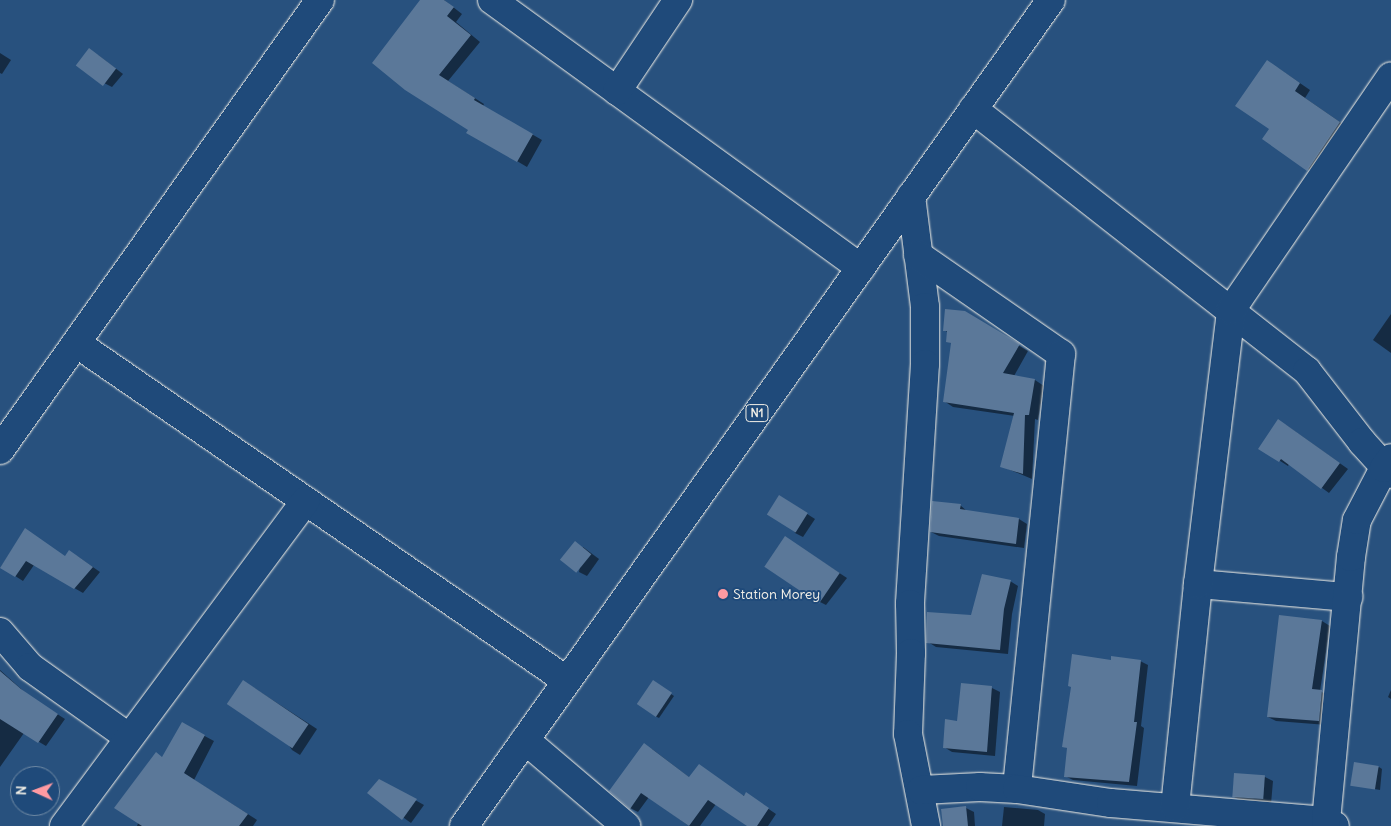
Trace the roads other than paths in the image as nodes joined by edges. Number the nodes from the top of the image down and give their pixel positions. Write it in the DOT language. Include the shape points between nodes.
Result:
graph roads {
  1 [pos="320,0"];
  2 [pos="492,0"];
  3 [pos="678,0"];
  4 [pos="1050,0"];
  5 [pos="1391,76"];
  6 [pos="617,91"];
  7 [pos="972,109"];
  8 [pos="1382,110"];
  9 [pos="911,196"];
  10 [pos="918,255"];
  11 [pos="861,268"];
  12 [pos="1231,310"];
  13 [pos="76,343"];
  14 [pos="0,450"];
  15 [pos="1389,466"];
  16 [pos="305,500"];
  17 [pos="1198,584"];
  18 [pos="1348,597"];
  19 [pos="0,632"];
  20 [pos="566,680"];
  21 [pos="128,737"];
  22 [pos="525,740"];
  23 [pos="1017,789"];
  24 [pos="921,790"];
  25 [pos="1175,807"];
  26 [pos="1222,819"];
  27 [pos="1330,824"];
  28 [pos="64,826"];
  29 [pos="464,826"];
  30 [pos="626,826"];
  31 [pos="926,826"];
  1 -- 13 [label="street"];
  2 -- 6 [label="street"];
  3 -- 6 [label="street"];
  4 -- 7 [label="street, N1"];
  5 -- 8 [label="street"];
  6 -- 11 [label="street"];
  7 -- 9 [label="street, N1"];
  7 -- 12 [label="street"];
  8 -- 12 [label="street"];
  9 -- 10 [label="street"];
  9 -- 11 [label="street, N1"];
  10 -- 23 [label="street" via="1061,354"];
  10 -- 24 [label="street" via="924,307 925,364 910,604 908,734"];
  11 -- 20 [label="street, N1"];
  12 -- 15 [label="street" via="1307,371"];
  12 -- 17 [label="street"];
  13 -- 14 [label="street"];
  13 -- 16 [label="street"];
  15 -- 18 [label="street" via="1357,520 1350,557"];
  16 -- 20 [label="street"];
  16 -- 21 [label="street"];
  17 -- 18 [label="street"];
  17 -- 25 [label="street"];
  18 -- 27 [label="street"];
  19 -- 21 [label="street" via="30,667"];
  20 -- 22 [label="street, N1"];
  21 -- 28 [label="street"];
  22 -- 29 [label="street, N1"];
  22 -- 30 [label="street"];
  23 -- 24 [label="street"];
  23 -- 25 [label="street"];
  24 -- 31 [label="street"];
  25 -- 26 [label="street"];
  26 -- 27 [label="street"];
}
